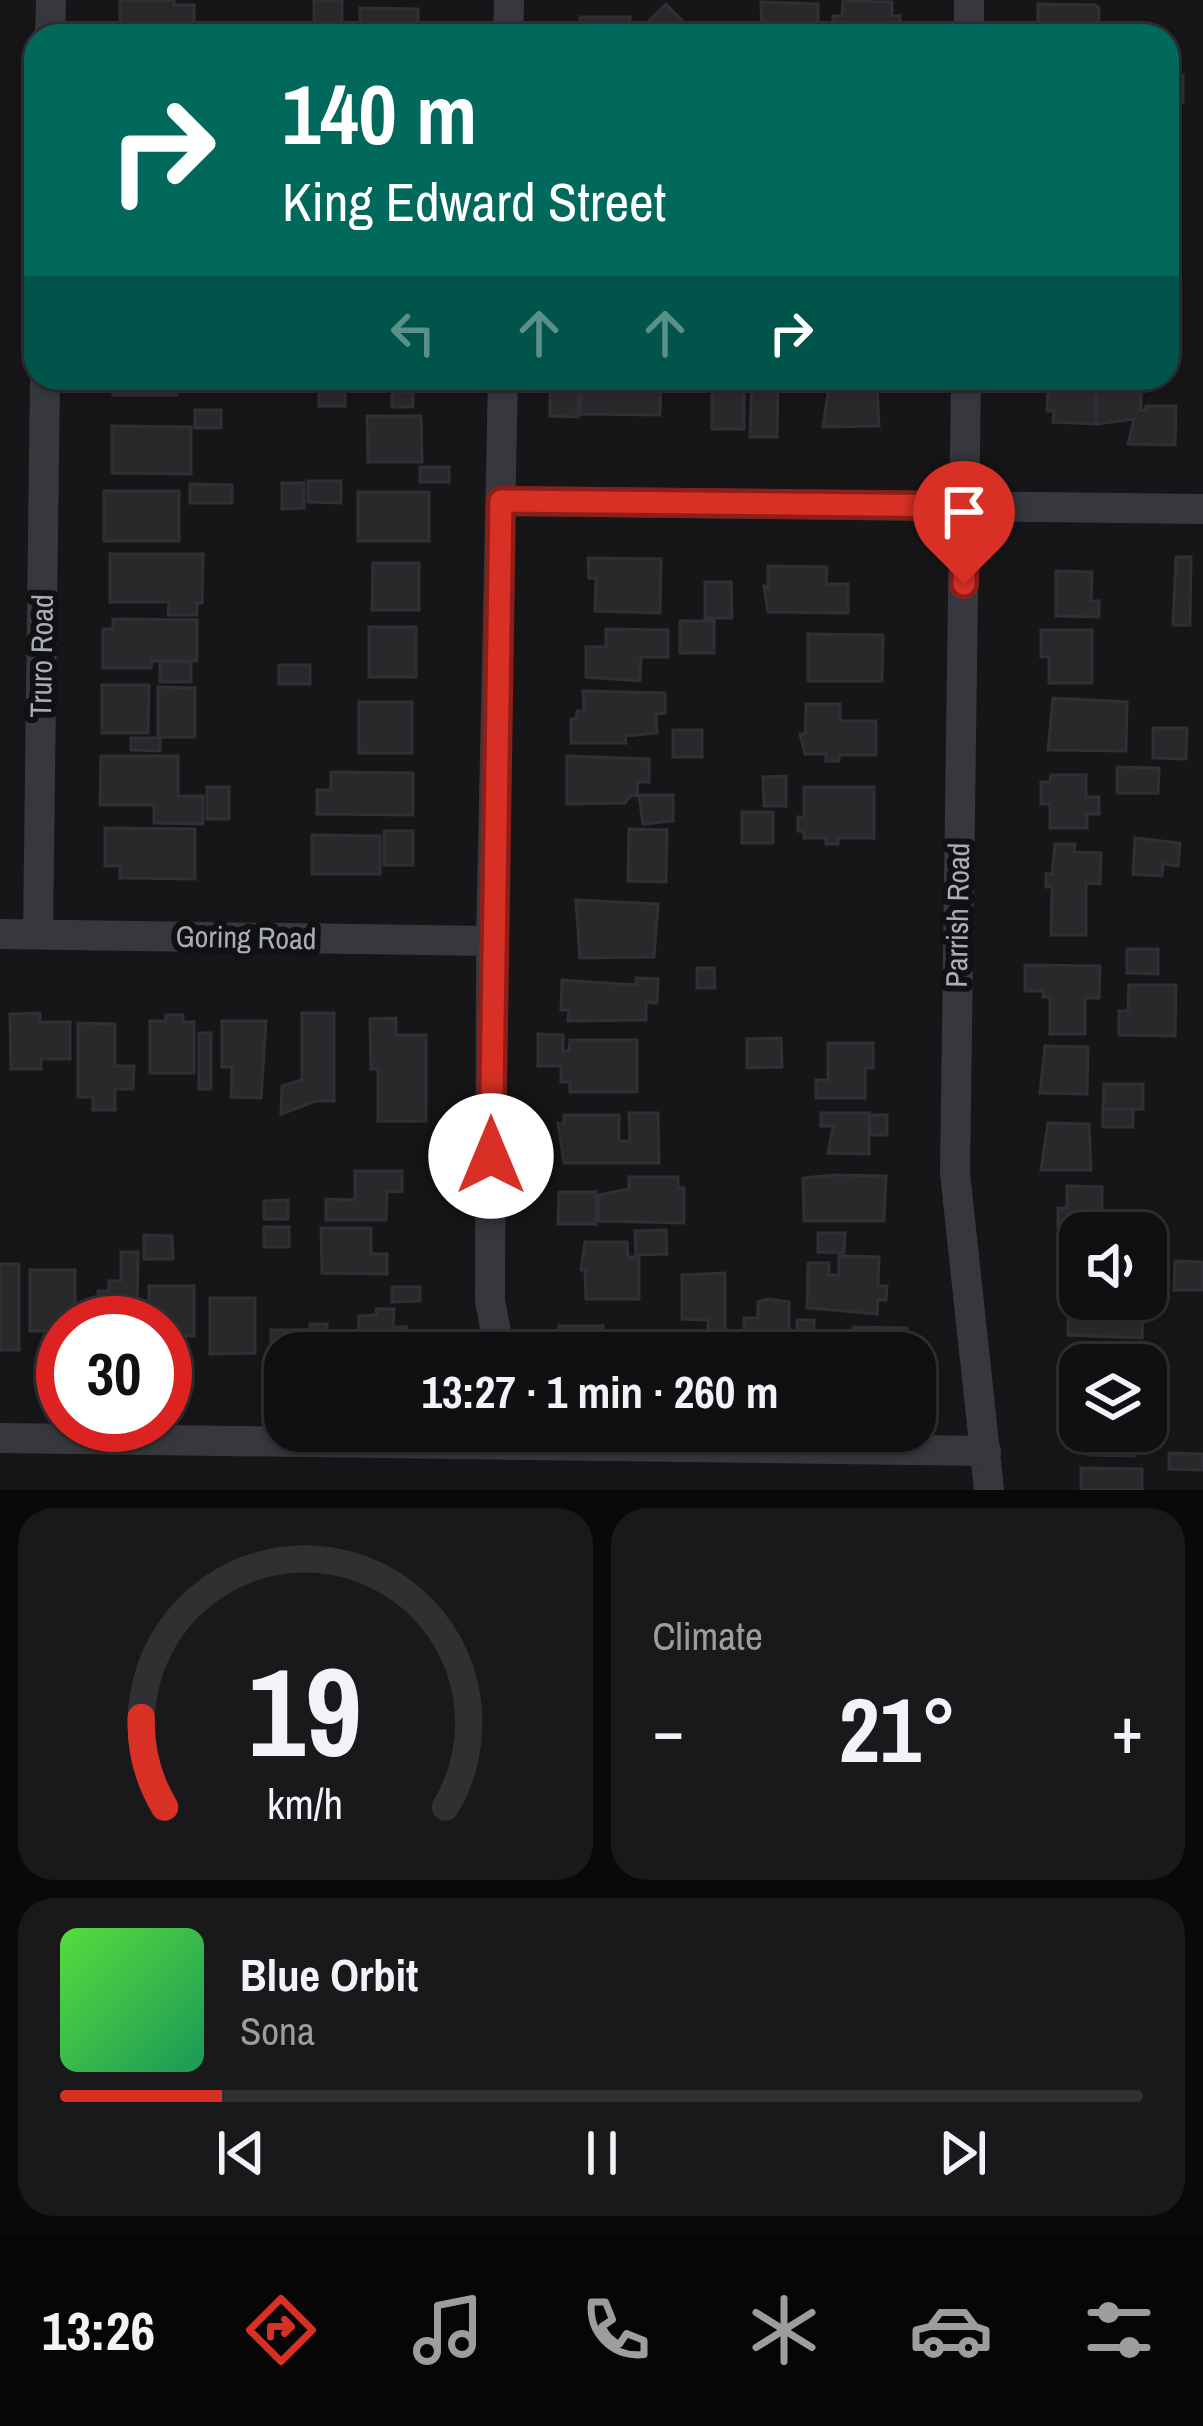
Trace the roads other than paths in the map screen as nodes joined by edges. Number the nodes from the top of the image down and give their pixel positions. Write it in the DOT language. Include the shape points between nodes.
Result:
graph roads {
  1 [pos="45,390"];
  2 [pos="503,390"];
  3 [pos="966,390"];
  4 [pos="501,501"];
  5 [pos="965,506"];
  6 [pos="1203,509"];
  7 [pos="0,934"];
  8 [pos="38,934"];
  9 [pos="491,941"];
  10 [pos="490,1301"];
  11 [pos="483,1332"];
  12 [pos="496,1332"];
  13 [pos="264,1437"];
  14 [pos="0,1438"];
  15 [pos="936,1450"];
  16 [pos="986,1451"];
  17 [pos="989,1490"];
  1 -- 8 [label="street, Truro Road"];
  2 -- 4 [label="street"];
  3 -- 5 [label="street, Parrish Road"];
  4 -- 5 [label="street"];
  4 -- 9 [label="street"];
  5 -- 6 [label="street"];
  5 -- 16 [label="street, Parrish Road" via="955,1173"];
  7 -- 8 [label="street, Goring Road"];
  8 -- 9 [label="street, Goring Road"];
  9 -- 10 [label="street"];
  10 -- 11 [label="street"];
  10 -- 12 [label="street"];
  13 -- 14 [label="street"];
  15 -- 16 [label="street"];
  16 -- 17 [label="street, Parrish Road"];
}
